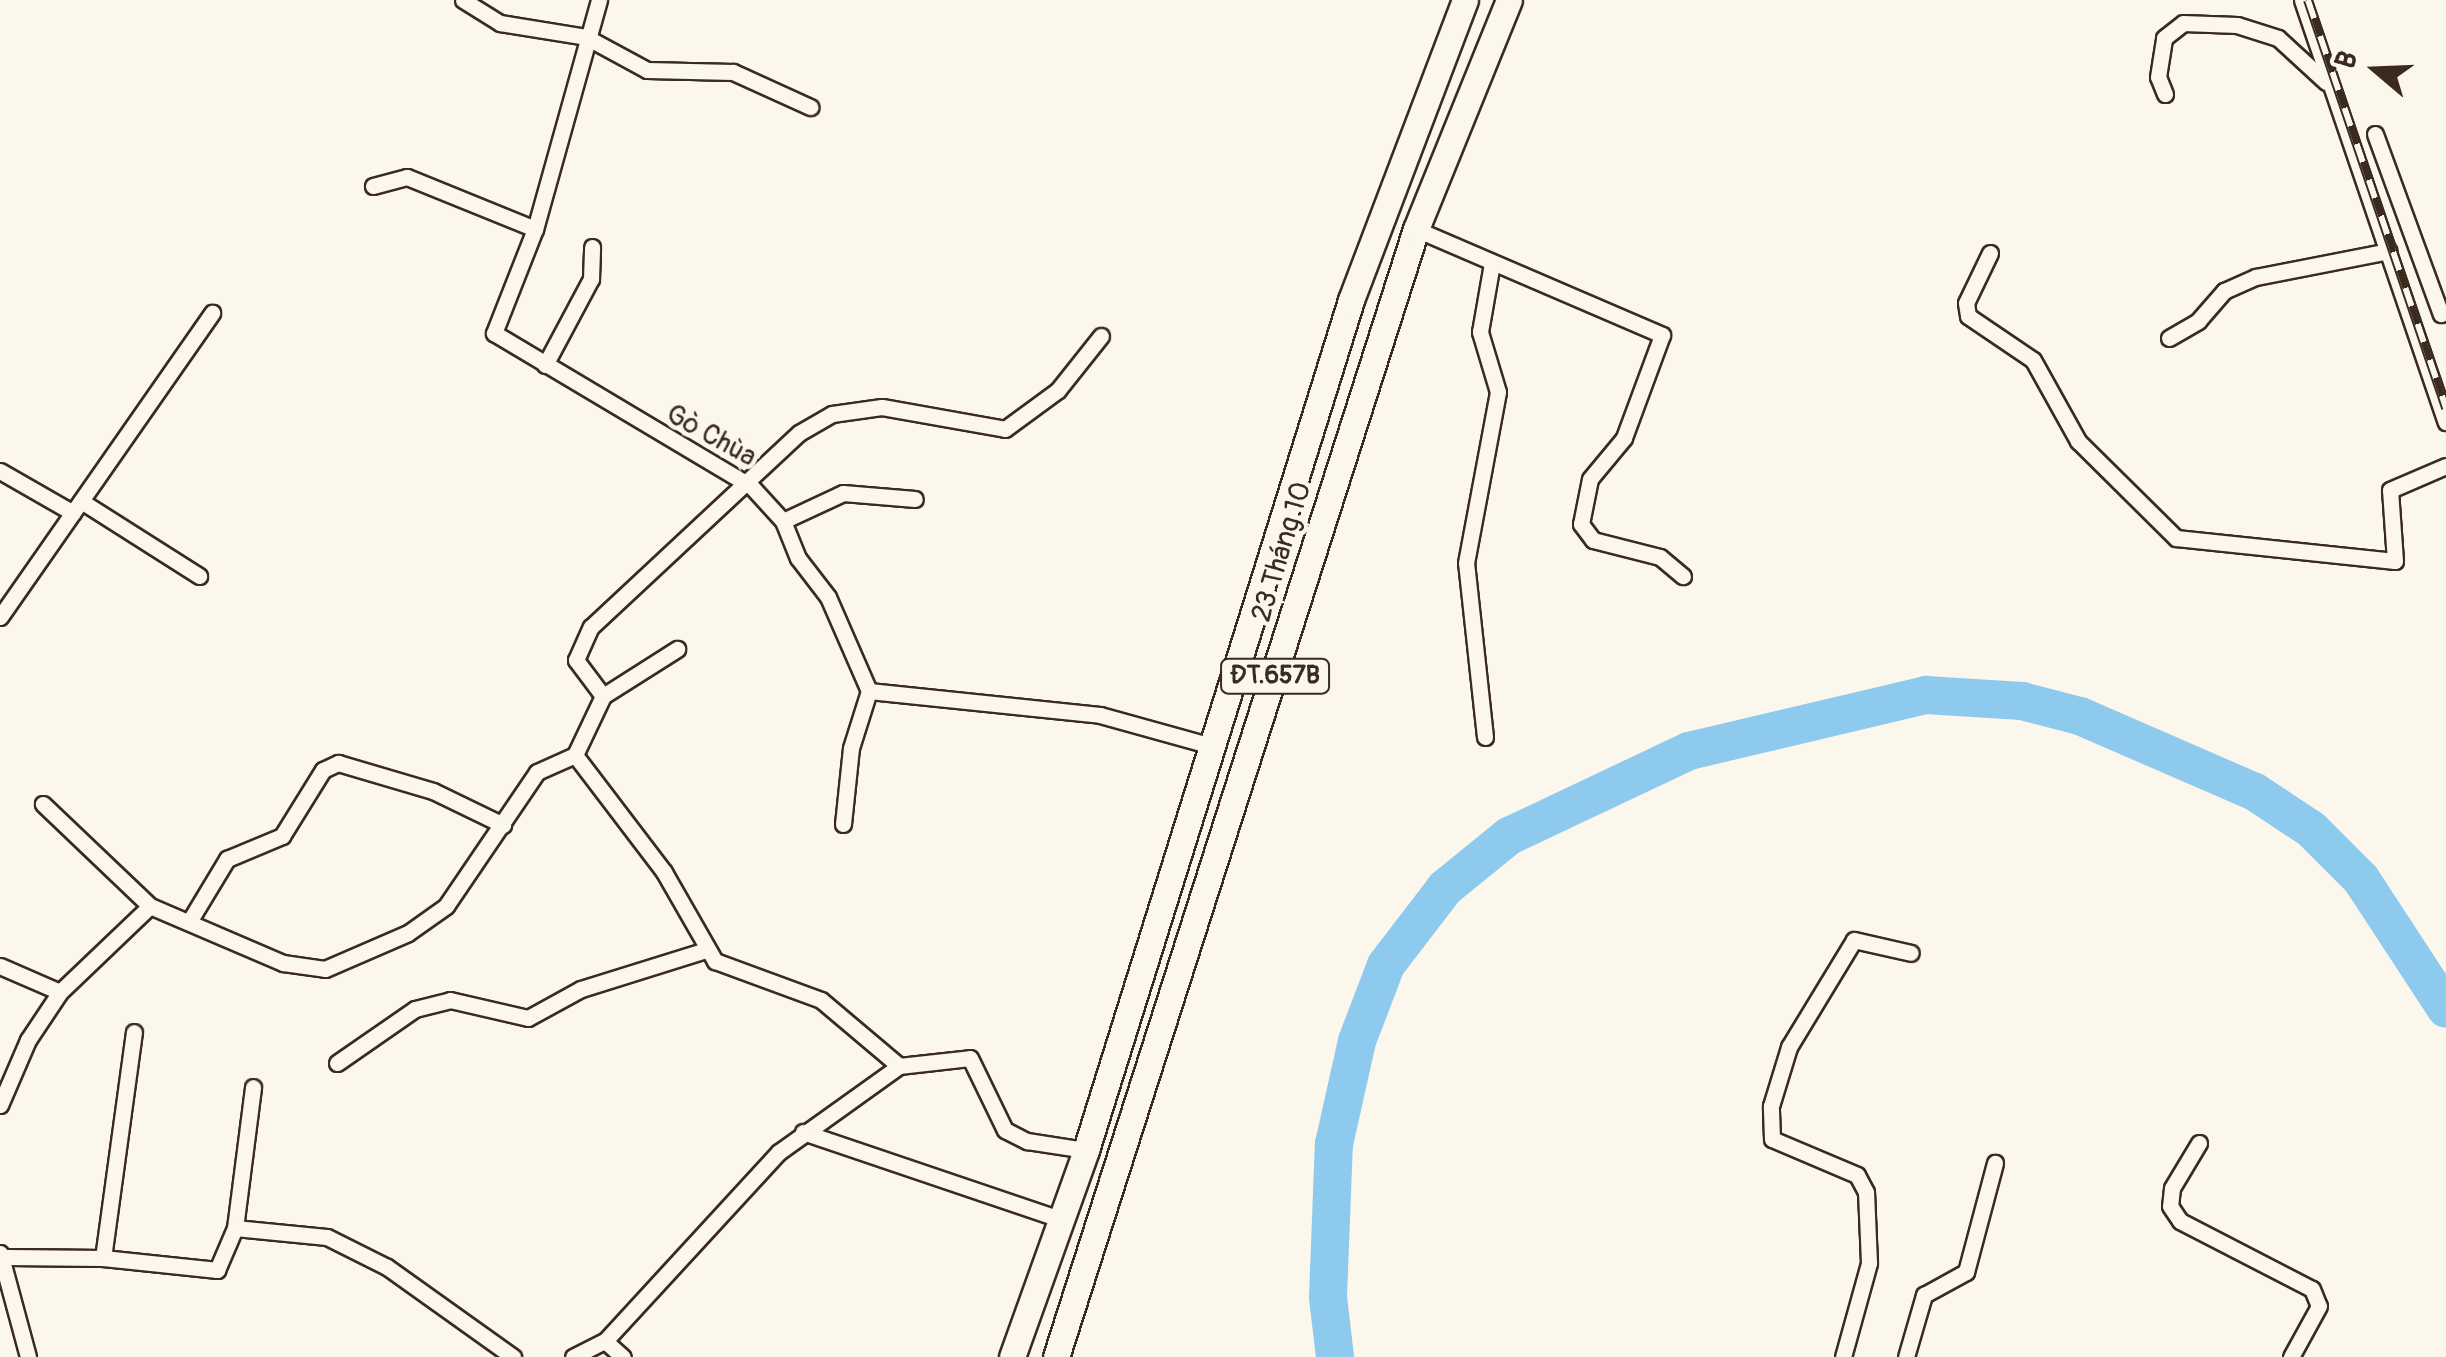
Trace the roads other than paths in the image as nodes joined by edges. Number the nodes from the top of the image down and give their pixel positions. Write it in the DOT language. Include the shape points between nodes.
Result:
graph roads {
  1 [pos="463,0"];
  2 [pos="598,0"];
  3 [pos="1465,0"];
  4 [pos="1509,0"];
  5 [pos="2302,0"];
  6 [pos="586,37"];
  7 [pos="2330,84"];
  8 [pos="2165,94"];
  9 [pos="810,107"];
  10 [pos="2375,134"];
  11 [pos="373,186"];
  12 [pos="534,229"];
  13 [pos="1416,229"];
  14 [pos="592,247"];
  15 [pos="2388,251"];
  16 [pos="1990,253"];
  17 [pos="1492,263"];
  18 [pos="212,313"];
  19 [pos="2440,314"];
  20 [pos="1101,336"];
  21 [pos="2169,338"];
  22 [pos="546,365"];
  23 [pos="2446,422"];
  24 [pos="2446,466"];
  25 [pos="0,470"];
  26 [pos="751,486"];
  27 [pos="915,499"];
  28 [pos="77,507"];
  29 [pos="783,521"];
  30 [pos="199,576"];
  31 [pos="1683,576"];
  32 [pos="0,617"];
  33 [pos="677,649"];
  34 [pos="869,691"];
  35 [pos="602,696"];
  36 [pos="1485,737"];
  37 [pos="1212,746"];
  38 [pos="574,755"];
  39 [pos="43,804"];
  40 [pos="843,824"];
  41 [pos="503,826"];
  42 [pos="150,906"];
  43 [pos="190,922"];
  44 [pos="703,951"];
  45 [pos="1911,953"];
  46 [pos="0,966"];
  47 [pos="60,992"];
  48 [pos="134,1032"];
  49 [pos="336,1063"];
  50 [pos="899,1066"];
  51 [pos="253,1087"];
  52 [pos="0,1105"];
  53 [pos="804,1132"];
  54 [pos="2200,1142"];
  55 [pos="1086,1150"];
  56 [pos="1996,1163"];
  57 [pos="1060,1219"];
  58 [pos="235,1228"];
  59 [pos="3,1255"];
  60 [pos="103,1258"];
  61 [pos="0,1309"];
  62 [pos="20,1309"];
  63 [pos="606,1341"];
  64 [pos="28,1357"];
  65 [pos="513,1357"];
  66 [pos="573,1357"];
  67 [pos="623,1357"];
  68 [pos="1012,1357"];
  69 [pos="1056,1357"];
  70 [pos="1843,1357"];
  71 [pos="1906,1357"];
  72 [pos="2291,1357"];
  1 -- 6 [label="street" via="500,22"];
  2 -- 6 [label="street, Gò Chùa"];
  3 -- 37 [label="main road, 23 Tháng 10 / ĐT.657B" via="1350,300"];
  4 -- 13 [label="main road, 23 Tháng 10 / ĐT.657B"];
  5 -- 7 [label="street"];
  6 -- 9 [label="street" via="647,70 732,72"];
  6 -- 12 [label="street, Gò Chùa"];
  7 -- 8 [label="street" via="2278,38 2237,25 2183,23 2164,38 2158,77"];
  7 -- 15 [label="street"];
  10 -- 19 [label="street"];
  11 -- 12 [label="street" via="408,177"];
  12 -- 22 [label="street, Gò Chùa" via="494,333"];
  13 -- 17 [label="street"];
  13 -- 69 [label="main road, 23 Tháng 10 / ĐT.657B"];
  14 -- 22 [label="street" via="591,279"];
  15 -- 21 [label="street" via="2256,277 2224,291 2198,321"];
  15 -- 23 [label="street"];
  16 -- 24 [label="street" via="1966,302 1968,316 2033,360 2078,441 2176,538 2395,561 2390,490"];
  17 -- 31 [label="street" via="1662,335 1624,438 1590,479 1581,524 1593,540 1660,557"];
  17 -- 36 [label="street" via="1480,332 1498,392 1466,563"];
  18 -- 28 [label="street"];
  20 -- 26 [label="street" via="1022,424 1005,429 900,408 856,408 799,433"];
  22 -- 26 [label="street, Gò Chùa"];
  25 -- 28 [label="street"];
  26 -- 29 [label="street, Gò Chùa"];
  26 -- 35 [label="street" via="579,644 576,660"];
  27 -- 29 [label="street" via="843,493"];
  28 -- 30 [label="street"];
  28 -- 32 [label="street"];
  29 -- 34 [label="street, Gò Chùa" via="798,558 840,620"];
  33 -- 35 [label="street"];
  34 -- 37 [label="street" via="1100,715"];
  34 -- 40 [label="street" via="851,748"];
  35 -- 38 [label="street"];
  37 -- 55 [label="main road, 23 Tháng 10 / ĐT.657B"];
  38 -- 41 [label="street" via="536,772"];
  38 -- 44 [label="street" via="664,872"];
  39 -- 42 [label="street"];
  41 -- 43 [label="street" via="436,914 325,968 283,964"];
  41 -- 43 [label="street" via="433,792 338,763 323,770 282,836 227,859"];
  42 -- 43 [label="street"];
  42 -- 47 [label="street"];
  44 -- 49 [label="street" via="581,989 528,1018 450,1000 414,1009"];
  44 -- 50 [label="street" via="821,1000"];
  45 -- 70 [label="street" via="1854,940 1789,1047 1771,1106 1772,1139 1857,1175 1866,1192 1869,1263"];
  46 -- 47 [label="street"];
  47 -- 52 [label="street" via="28,1040"];
  48 -- 60 [label="street"];
  50 -- 53 [label="street"];
  50 -- 55 [label="street" via="970,1058 1005,1130 1027,1142"];
  51 -- 58 [label="street"];
  53 -- 57 [label="street"];
  53 -- 63 [label="street"];
  54 -- 72 [label="street" via="2172,1188 2170,1206 2180,1220 2312,1289 2320,1306"];
  55 -- 57 [label="main road, 23 Tháng 10 / ĐT.657B"];
  56 -- 71 [label="street" via="1966,1272 1924,1295"];
  57 -- 68 [label="main road, 23 Tháng 10 / ĐT.657B"];
  58 -- 60 [label="street" via="216,1270"];
  58 -- 65 [label="street" via="296,1230 356,1249"];
  59 -- 60 [label="street"];
  59 -- 62 [label="street"];
  61 -- 62 [label="street"];
  62 -- 64 [label="street"];
  63 -- 66 [label="street"];
  63 -- 67 [label="street"];
}
